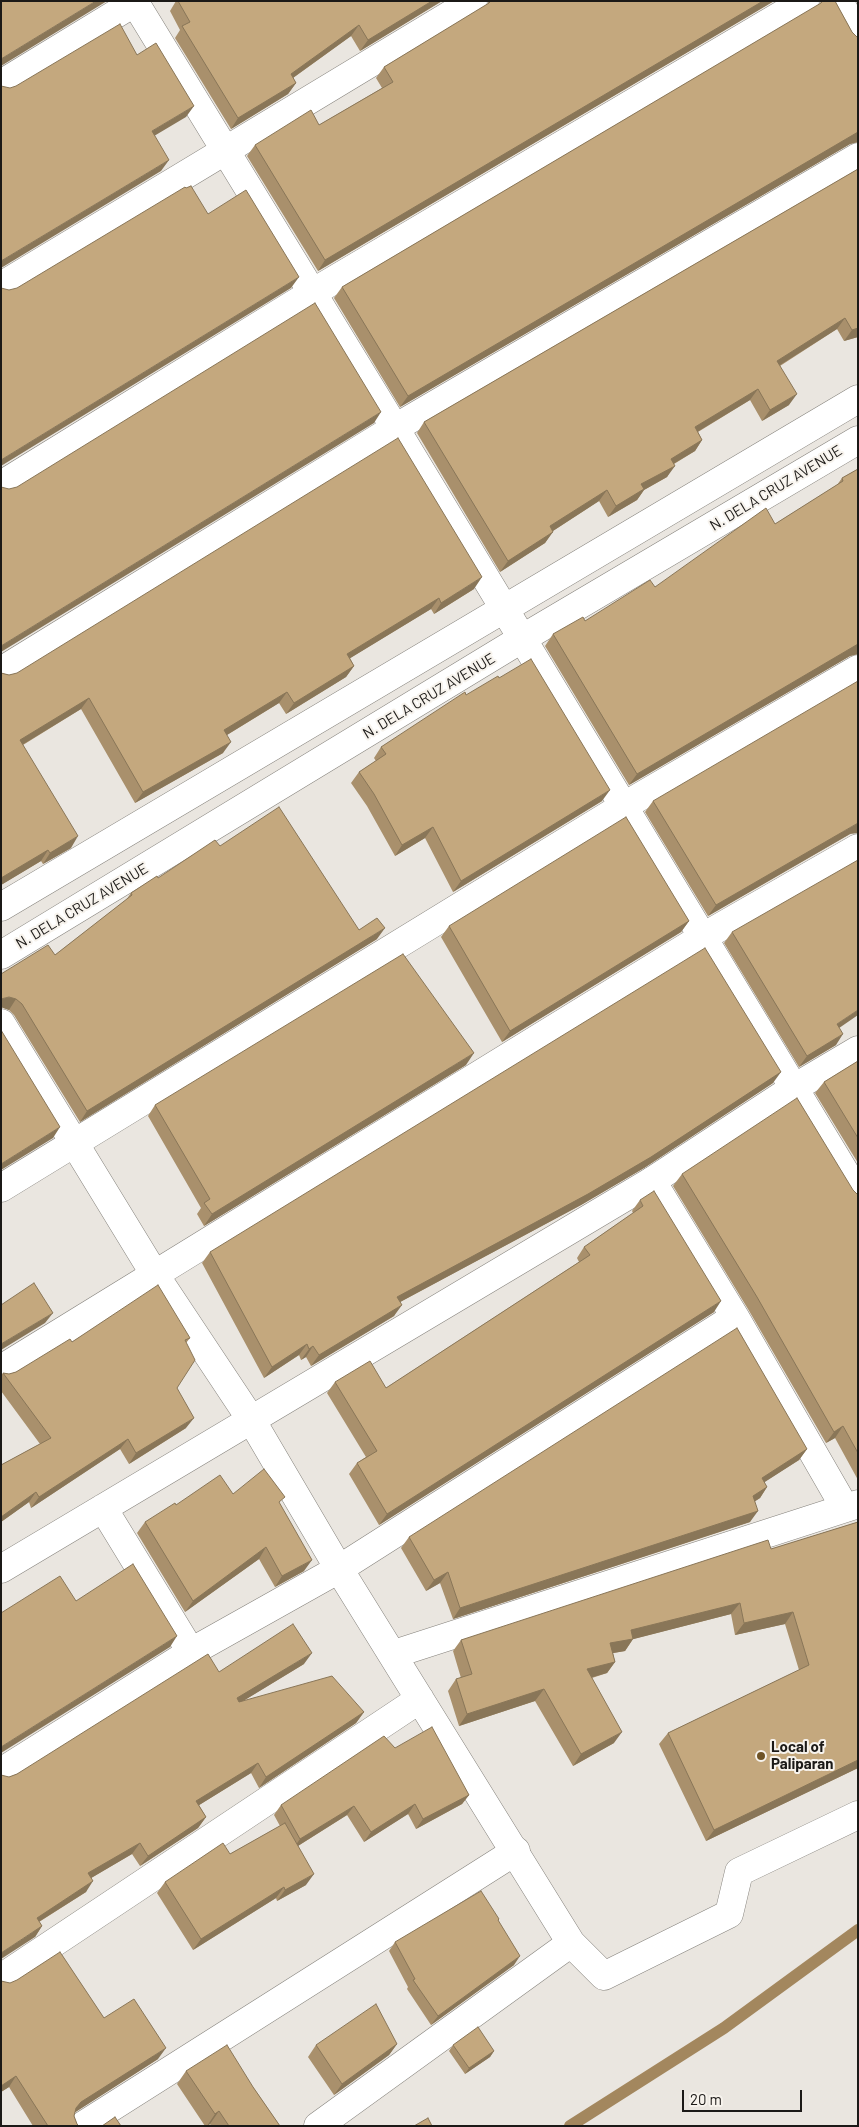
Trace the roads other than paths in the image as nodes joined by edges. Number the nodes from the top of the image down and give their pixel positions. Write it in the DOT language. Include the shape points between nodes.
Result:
graph roads {
  1 [pos="473,1"];
  2 [pos="805,1"];
  3 [pos="839,1"];
  4 [pos="135,2"];
  5 [pos="858,36"];
  6 [pos="1,84"];
  7 [pos="225,151"];
  8 [pos="858,157"];
  9 [pos="1,286"];
  10 [pos="312,293"];
  11 [pos="858,399"];
  12 [pos="395,428"];
  13 [pos="858,440"];
  14 [pos="1,485"];
  15 [pos="504,608"];
  16 [pos="523,638"];
  17 [pos="858,669"];
  18 [pos="1,671"];
  19 [pos="624,806"];
  20 [pos="858,848"];
  21 [pos="1,908"];
  22 [pos="703,938"];
  23 [pos="1,955"];
  24 [pos="1,1023"];
  25 [pos="858,1050"];
  26 [pos="794,1088"];
  27 [pos="73,1144"];
  28 [pos="652,1181"];
  29 [pos="1,1188"];
  30 [pos="858,1194"];
  31 [pos="155,1275"];
  32 [pos="735,1317"];
  33 [pos="1,1369"];
  34 [pos="252,1421"];
  35 [pos="852,1506"];
  36 [pos="103,1508"];
  37 [pos="1,1569"];
  38 [pos="339,1569"];
  39 [pos="191,1652"];
  40 [pos="394,1654"];
  41 [pos="420,1699"];
  42 [pos="1,1772"];
  43 [pos="858,1814"];
  44 [pos="516,1851"];
  45 [pos="571,1943"];
  46 [pos="1,1978"];
  47 [pos="82,2126"];
  48 [pos="318,2126"];
  1 -- 7 [label="street"];
  2 -- 10 [label="street"];
  3 -- 5 [label="street"];
  4 -- 6 [label="street"];
  4 -- 7 [label="street"];
  7 -- 9 [label="street"];
  7 -- 10 [label="street"];
  8 -- 12 [label="street"];
  10 -- 12 [label="street"];
  10 -- 14 [label="street"];
  11 -- 15 [label="street"];
  12 -- 15 [label="street"];
  12 -- 18 [label="street"];
  13 -- 16 [label="street, N. DELA CRUZ AVENUE"];
  15 -- 16 [label="street"];
  15 -- 21 [label="street"];
  16 -- 19 [label="street"];
  16 -- 23 [label="street, N. DELA CRUZ AVENUE"];
  17 -- 19 [label="street"];
  19 -- 22 [label="street"];
  19 -- 27 [label="street"];
  20 -- 22 [label="street"];
  22 -- 26 [label="street"];
  22 -- 31 [label="street"];
  24 -- 27 [label="street"];
  25 -- 26 [label="street"];
  26 -- 28 [label="street"];
  26 -- 30 [label="street"];
  27 -- 29 [label="street"];
  27 -- 31 [label="street"];
  28 -- 32 [label="street"];
  28 -- 34 [label="street"];
  31 -- 33 [label="street"];
  31 -- 34 [label="street"];
  32 -- 35 [label="street"];
  32 -- 38 [label="street"];
  34 -- 36 [label="street"];
  34 -- 38 [label="street"];
  35 -- 40 [label="street"];
  36 -- 37 [label="street"];
  36 -- 39 [label="street"];
  38 -- 39 [label="street"];
  38 -- 40 [label="street"];
  39 -- 42 [label="street"];
  40 -- 41 [label="street"];
  41 -- 44 [label="street"];
  41 -- 46 [label="street"];
  43 -- 45 [label="street" via="739,1872 730,1914 604,1976"];
  44 -- 45 [label="street"];
  44 -- 47 [label="street"];
  45 -- 48 [label="street"];
}
